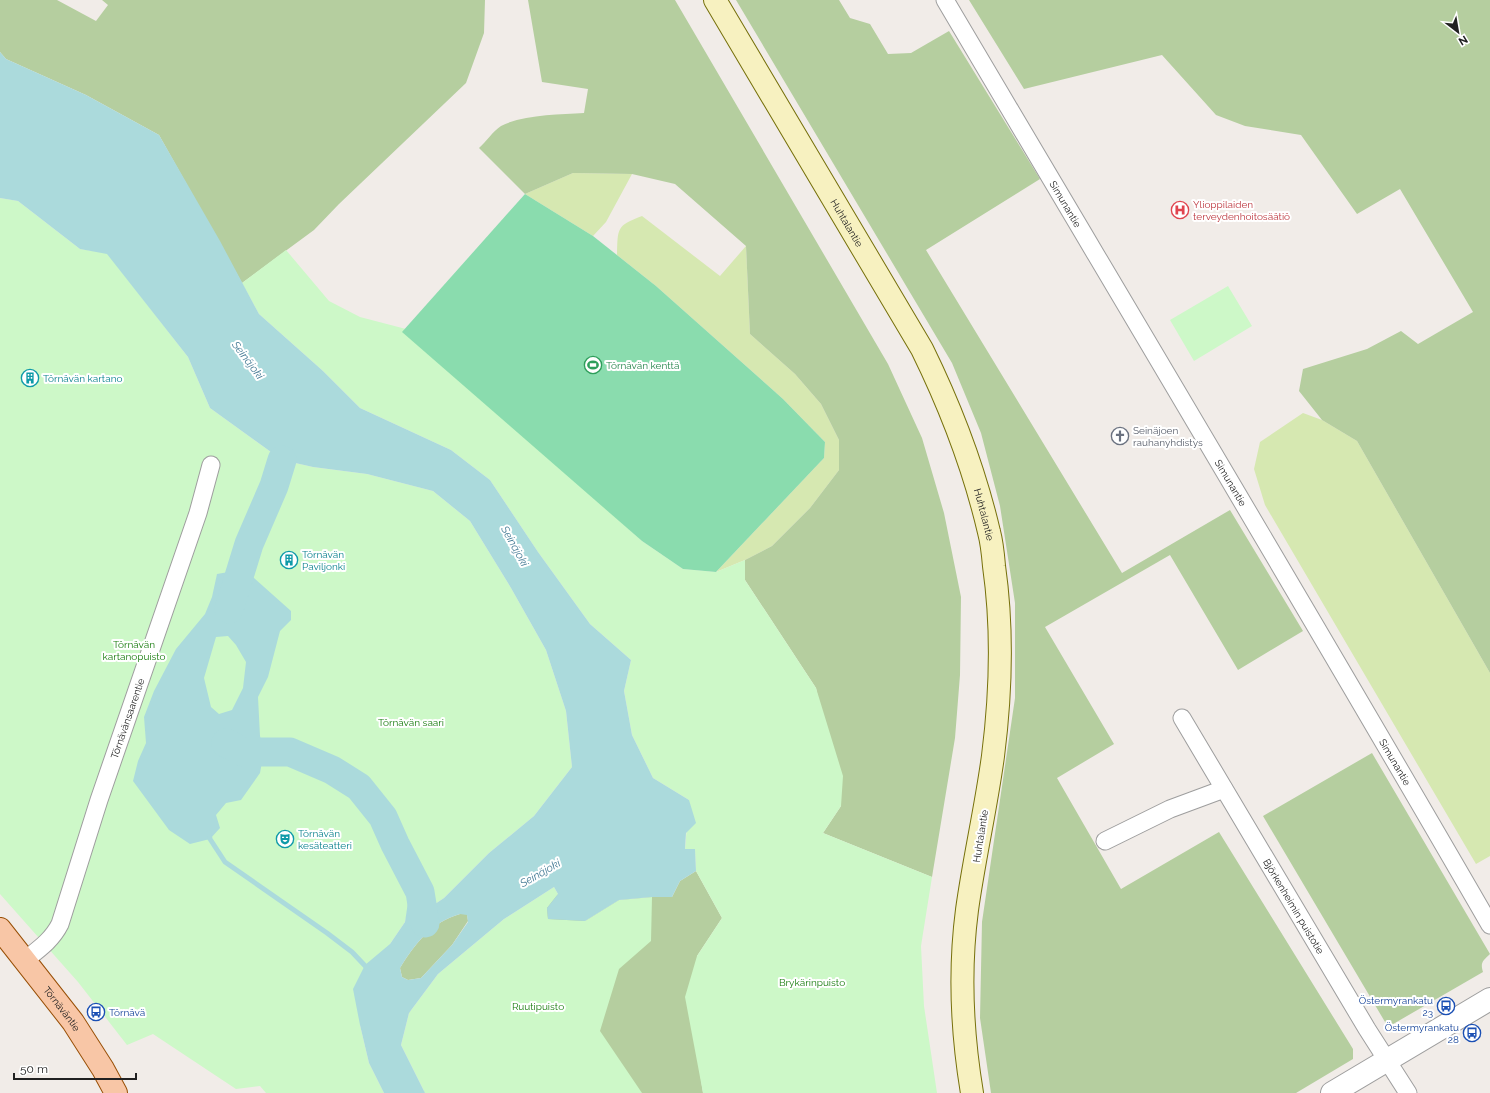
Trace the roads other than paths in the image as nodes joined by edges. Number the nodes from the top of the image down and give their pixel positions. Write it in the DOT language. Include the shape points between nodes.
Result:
graph roads {
  1 [pos="715,0"];
  2 [pos="945,0"];
  3 [pos="211,465"];
  4 [pos="1182,718"];
  5 [pos="1224,789"];
  6 [pos="1105,841"];
  7 [pos="1490,925"];
  8 [pos="0,929"];
  9 [pos="25,960"];
  10 [pos="1490,999"];
  11 [pos="1388,1060"];
  12 [pos="116,1093"];
  13 [pos="972,1093"];
  14 [pos="1332,1093"];
  15 [pos="1408,1093"];
  1 -- 13 [label="main road, Huhtalantie" via="922,349 945,396 967,454 990,533 998,591 998,703 993,756 967,911 962,966 963,1018"];
  2 -- 7 [label="street, Simunantie" via="1232,483"];
  3 -- 9 [label="street, Törnävänsaarentie" via="198,512 99,800 60,924 56,933"];
  4 -- 5 [label="street, Björkenheimin puistotie"];
  5 -- 6 [label="street" via="1170,809"];
  5 -- 11 [label="street, Björkenheimin puistotie"];
  8 -- 9 [label="main road, Törnäväntie"];
  9 -- 12 [label="main road, Törnäväntie" via="73,1022"];
  10 -- 11 [label="street"];
  11 -- 14 [label="street"];
  11 -- 15 [label="street, Björkenheimin puistotie"];
}
